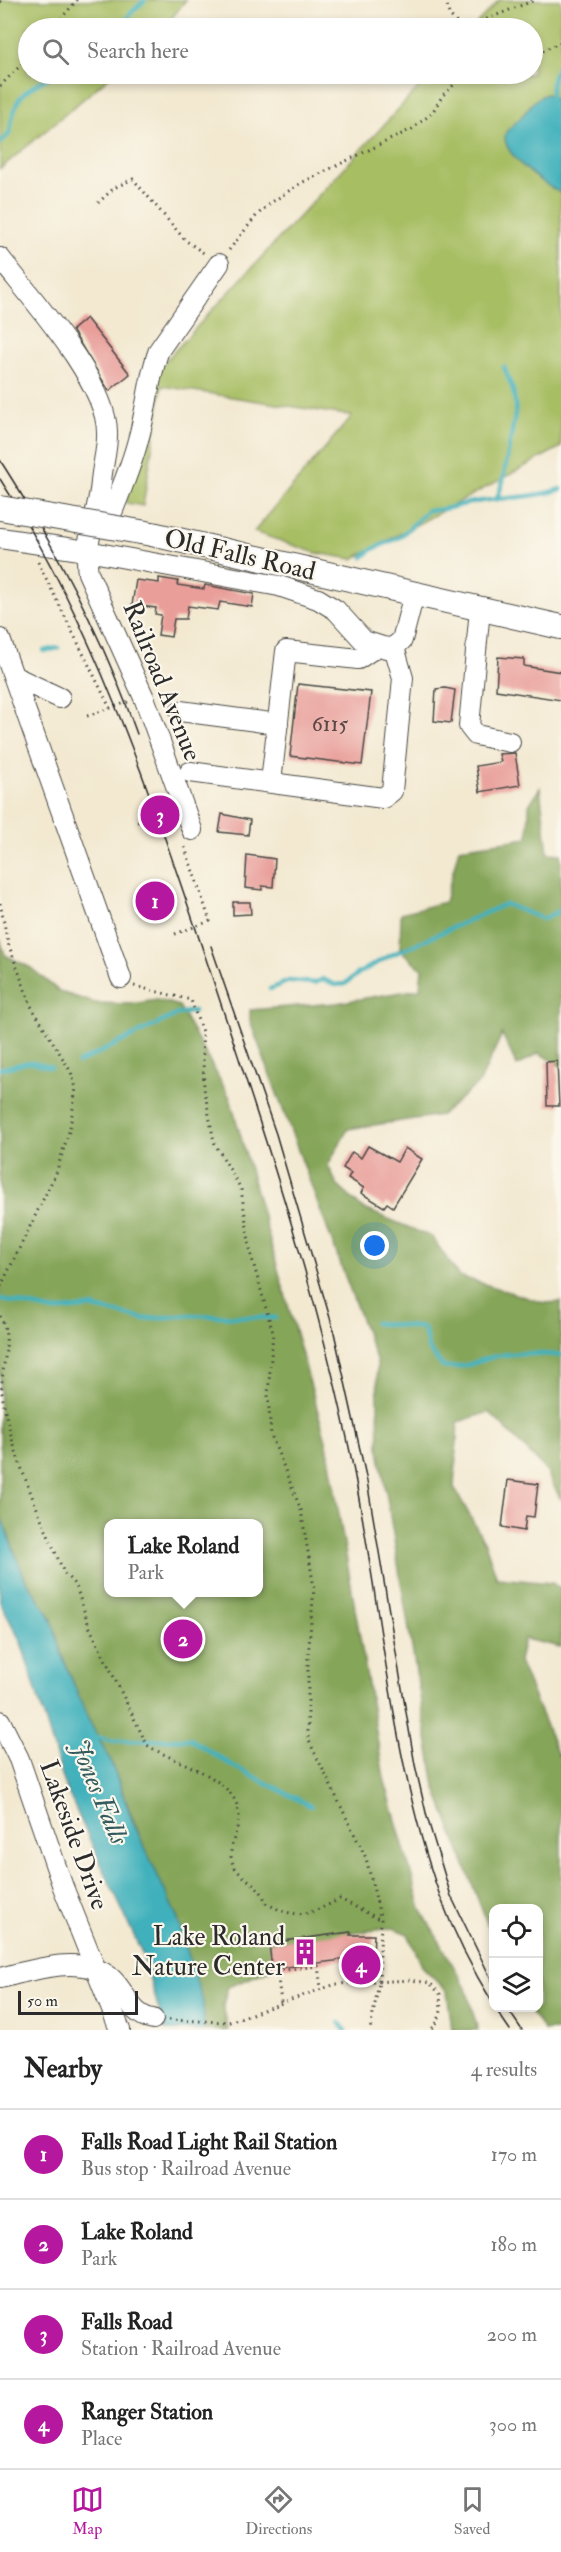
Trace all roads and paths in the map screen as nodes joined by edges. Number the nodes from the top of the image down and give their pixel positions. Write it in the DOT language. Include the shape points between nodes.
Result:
graph roads {
  1 [pos="77,0"];
  2 [pos="446,0"];
  3 [pos="535,0"];
  4 [pos="62,18"];
  5 [pos="453,18"];
  6 [pos="488,18"];
  7 [pos="561,42"];
  8 [pos="543,51"];
  9 [pos="18,68"];
  10 [pos="453,84"];
  11 [pos="0,86"];
  12 [pos="98,203"];
  13 [pos="0,258"];
  14 [pos="219,264"];
  15 [pos="0,508"];
  16 [pos="98,511"];
  17 [pos="0,538"];
  18 [pos="87,551"];
  19 [pos="35,555"];
  20 [pos="414,594"];
  21 [pos="480,609"];
  22 [pos="561,627"];
  23 [pos="0,639"];
  24 [pos="385,647"];
  25 [pos="13,676"];
  26 [pos="60,698"];
  27 [pos="180,711"];
  28 [pos="87,716"];
  29 [pos="278,724"];
  30 [pos="510,742"];
  31 [pos="190,772"];
  32 [pos="271,782"];
  33 [pos="172,810"];
  34 [pos="136,822"];
  35 [pos="192,830"];
  36 [pos="0,903"];
  37 [pos="121,978"];
  38 [pos="140,987"];
  39 [pos="0,1288"];
  40 [pos="0,1316"];
  41 [pos="0,1721"];
  42 [pos="381,1920"];
  43 [pos="96,1968"];
  44 [pos="0,1978"];
  45 [pos="378,1983"];
  46 [pos="321,1988"];
  47 [pos="281,2003"];
  48 [pos="153,2019"];
  49 [pos="120,2030"];
  50 [pos="370,2030"];
  51 [pos="431,2030"];
  1 -- 4 [label="path"];
  2 -- 5 [label="path"];
  3 -- 6 [label="path"];
  7 -- 8 [label="path"];
  9 -- 11 [label="path"];
  10 -- 14 [label="path" via="432,112 412,129 301,183 272,202"];
  12 -- 14 [label="path" via="114,188 133,179 185,240"];
  13 -- 16 [label="street" via="87,376 103,411 108,432"];
  14 -- 16 [label="street" via="159,350 138,440 122,487 113,510"];
  15 -- 20 [label="main road, bridge" via="153,534"];
  16 -- 18 [label="street"];
  17 -- 18 [label="street, Old Falls Road"];
  18 -- 24 [label="street, Old Falls Road" via="241,577 300,593 336,610 364,640"];
  18 -- 35 [label="street, Railroad Avenue" via="91,580 145,700"];
  19 -- 28 [label="path" via="110,708"];
  20 -- 21 [label="main road"];
  20 -- 24 [label="street" via="404,635"];
  21 -- 22 [label="main road"];
  21 -- 30 [label="street" via="468,726 476,735"];
  23 -- 25 [label="street"];
  24 -- 29 [label="street" via="358,659 286,651"];
  24 -- 32 [label="street" via="403,678 392,790 383,798"];
  25 -- 26 [label="street"];
  25 -- 37 [label="street"];
  27 -- 29 [label="street"];
  29 -- 32 [label="street"];
  31 -- 32 [label="street"];
  33 -- 34 [label="path"];
  36 -- 39 [label="path" via="8,943 31,1006 71,1072 76,1088 70,1128 56,1173"];
  38 -- 42 [label="path" via="191,1000 202,1032 204,1088 214,1142 242,1189 251,1255 273,1333 268,1395 271,1435 301,1510 314,1588 308,1657 308,1738 366,1858"];
  40 -- 42 [label="path" via="6,1328 2,1392 13,1442 64,1573 76,1586 88,1626 147,1745 227,1790 239,1815 231,1856 239,1874 260,1891 266,1903 298,1915 340,1899"];
  41 -- 43 [label="street, Lakeside Drive" via="18,1759"];
  42 -- 45 [label="path"];
  43 -- 44 [label="street" via="60,1966"];
  43 -- 48 [label="street" via="112,1979 140,2015"];
  43 -- 49 [label="street, Lakeside Drive"];
  45 -- 46 [label="path"];
  45 -- 50 [label="path"];
  45 -- 51 [label="path" via="422,1980 436,1987 441,2011"];
  46 -- 47 [label="path"];
  46 -- 47 [label="path" via="318,1966 278,1971"];
  47 -- 48 [label="path" via="230,2022"];
}
